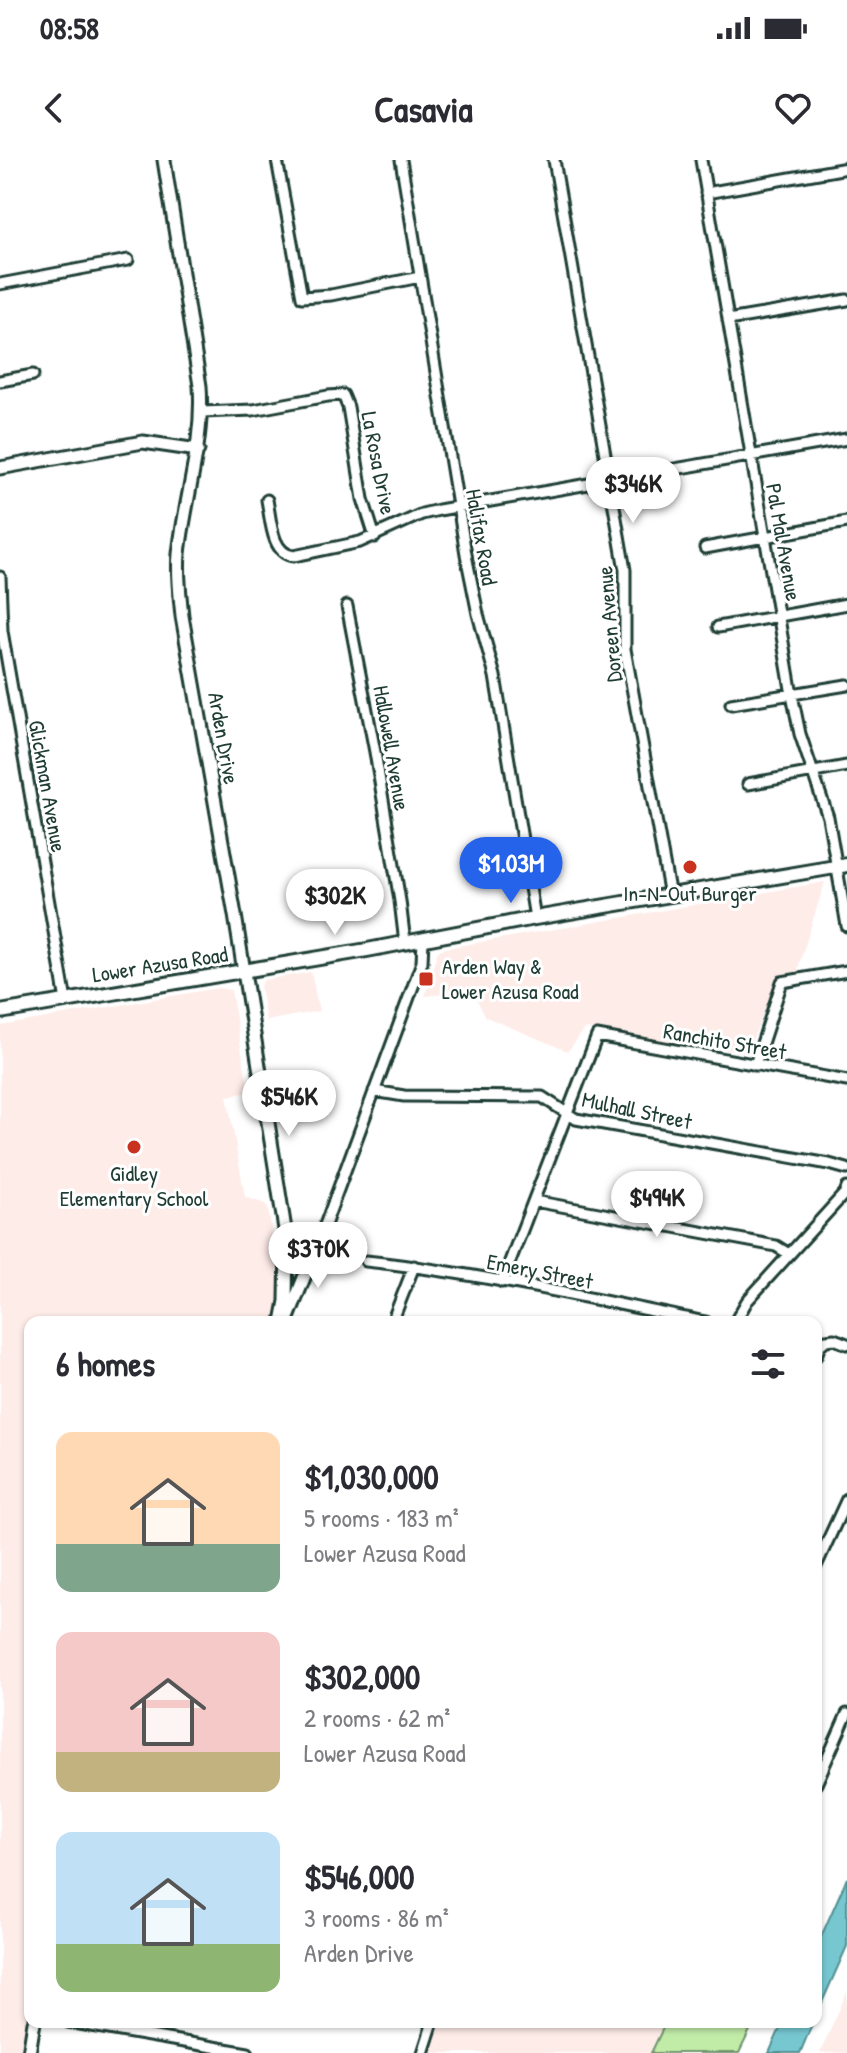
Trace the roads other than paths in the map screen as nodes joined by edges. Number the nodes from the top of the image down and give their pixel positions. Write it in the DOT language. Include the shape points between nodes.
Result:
graph roads {
  1 [pos="164,160"];
  2 [pos="277,160"];
  3 [pos="401,160"];
  4 [pos="554,160"];
  5 [pos="701,160"];
  6 [pos="847,168"];
  7 [pos="706,193"];
  8 [pos="128,260"];
  9 [pos="420,277"];
  10 [pos="0,284"];
  11 [pos="847,300"];
  12 [pos="728,320"];
  13 [pos="33,375"];
  14 [pos="0,381"];
  15 [pos="202,412"];
  16 [pos="847,439"];
  17 [pos="198,450"];
  18 [pos="751,456"];
  19 [pos="0,468"];
  20 [pos="609,480"];
  21 [pos="267,500"];
  22 [pos="458,506"];
  23 [pos="847,522"];
  24 [pos="765,536"];
  25 [pos="375,537"];
  26 [pos="705,548"];
  27 [pos="0,577"];
  28 [pos="847,604"];
  29 [pos="347,606"];
  30 [pos="779,616"];
  31 [pos="718,627"];
  32 [pos="847,685"];
  33 [pos="792,695"];
  34 [pos="731,704"];
  35 [pos="847,766"];
  36 [pos="813,772"];
  37 [pos="748,784"];
  38 [pos="842,866"];
  39 [pos="670,896"];
  40 [pos="535,918"];
  41 [pos="847,926"];
  42 [pos="423,940"];
  43 [pos="405,943"];
  44 [pos="243,971"];
  45 [pos="847,971"];
  46 [pos="66,1001"];
  47 [pos="0,1012"];
  48 [pos="755,1065"];
  49 [pos="847,1081"];
  50 [pos="374,1091"];
  51 [pos="567,1112"];
  52 [pos="847,1169"];
  53 [pos="847,1188"];
  54 [pos="534,1201"];
  55 [pos="317,1245"];
  56 [pos="287,1254"];
  57 [pos="789,1254"];
  58 [pos="366,1261"];
  59 [pos="414,1266"];
  60 [pos="502,1282"];
  61 [pos="285,1316"];
  62 [pos="287,1316"];
  63 [pos="394,1316"];
  64 [pos="661,1316"];
  65 [pos="738,1316"];
  66 [pos="822,1343"];
  67 [pos="847,1344"];
  68 [pos="847,1499"];
  69 [pos="822,1553"];
  70 [pos="847,1714"];
  71 [pos="822,1770"];
  72 [pos="33,2028"];
  73 [pos="103,2028"];
  74 [pos="431,2028"];
  75 [pos="29,2053"];
  76 [pos="248,2053"];
  77 [pos="423,2053"];
  1 -- 15 [label="street, Arden Drive"];
  2 -- 9 [label="street" via="302,297"];
  3 -- 9 [label="street, Halifax Road"];
  4 -- 20 [label="street, Doreen Avenue"];
  5 -- 7 [label="street, Pal Mal Avenue"];
  6 -- 7 [label="street"];
  7 -- 12 [label="street, Pal Mal Avenue"];
  8 -- 10 [label="street"];
  9 -- 22 [label="street, Halifax Road"];
  11 -- 12 [label="street"];
  12 -- 18 [label="street, Pal Mal Avenue"];
  13 -- 14 [label="street"];
  15 -- 17 [label="street, Arden Drive"];
  15 -- 25 [label="street, La Rosa Drive" via="253,410 343,395"];
  16 -- 18 [label="street"];
  17 -- 19 [label="street" via="143,442"];
  17 -- 44 [label="street, Arden Drive" via="178,582"];
  18 -- 20 [label="street"];
  18 -- 24 [label="street, Pal Mal Avenue"];
  20 -- 22 [label="street"];
  20 -- 39 [label="street, Doreen Avenue" via="625,570 625,649"];
  21 -- 25 [label="street" via="279,549 286,555"];
  22 -- 25 [label="street" via="422,514"];
  22 -- 40 [label="street, Halifax Road" via="495,676"];
  23 -- 24 [label="street"];
  24 -- 26 [label="street"];
  24 -- 30 [label="street, Pal Mal Avenue"];
  27 -- 46 [label="street, Glickman Avenue" via="3,637"];
  28 -- 30 [label="street"];
  29 -- 43 [label="street, Hallowell Avenue"];
  30 -- 31 [label="street"];
  30 -- 33 [label="street, Pal Mal Avenue"];
  32 -- 33 [label="street"];
  33 -- 34 [label="street"];
  33 -- 36 [label="street, Pal Mal Avenue"];
  35 -- 36 [label="street"];
  36 -- 37 [label="street"];
  36 -- 38 [label="street, Pal Mal Avenue"];
  38 -- 39 [label="main road, Lower Azusa Road"];
  38 -- 41 [label="street, Pal Mal Avenue"];
  39 -- 40 [label="main road, Lower Azusa Road"];
  40 -- 42 [label="main road, Lower Azusa Road"];
  42 -- 43 [label="main road, Lower Azusa Road"];
  42 -- 50 [label="street" via="422,962"];
  43 -- 44 [label="main road, Lower Azusa Road"];
  44 -- 46 [label="main road, Lower Azusa Road"];
  44 -- 56 [label="street, Arden Drive"];
  45 -- 48 [label="street" via="782,982"];
  46 -- 47 [label="main road, Lower Azusa Road"];
  48 -- 49 [label="street, Ranchito Street"];
  48 -- 51 [label="street, Ranchito Street" via="597,1036"];
  50 -- 51 [label="street, Mulhall Street" via="542,1097"];
  50 -- 55 [label="street"];
  51 -- 52 [label="street, Mulhall Street" via="576,1119"];
  51 -- 54 [label="street"];
  53 -- 57 [label="street"];
  54 -- 57 [label="street" via="776,1246"];
  54 -- 60 [label="street"];
  55 -- 56 [label="street" via="305,1254"];
  55 -- 62 [label="street"];
  56 -- 61 [label="street, Arden Drive"];
  57 -- 65 [label="street"];
  58 -- 59 [label="street, Emery Street"];
  59 -- 60 [label="street, Emery Street"];
  59 -- 63 [label="street"];
  60 -- 64 [label="street, Emery Street"];
  66 -- 67 [label="street" via="834,1339"];
  68 -- 69 [label="street"];
  70 -- 71 [label="street"];
  72 -- 75 [label="street"];
  73 -- 76 [label="street"];
  74 -- 77 [label="street"];
}
